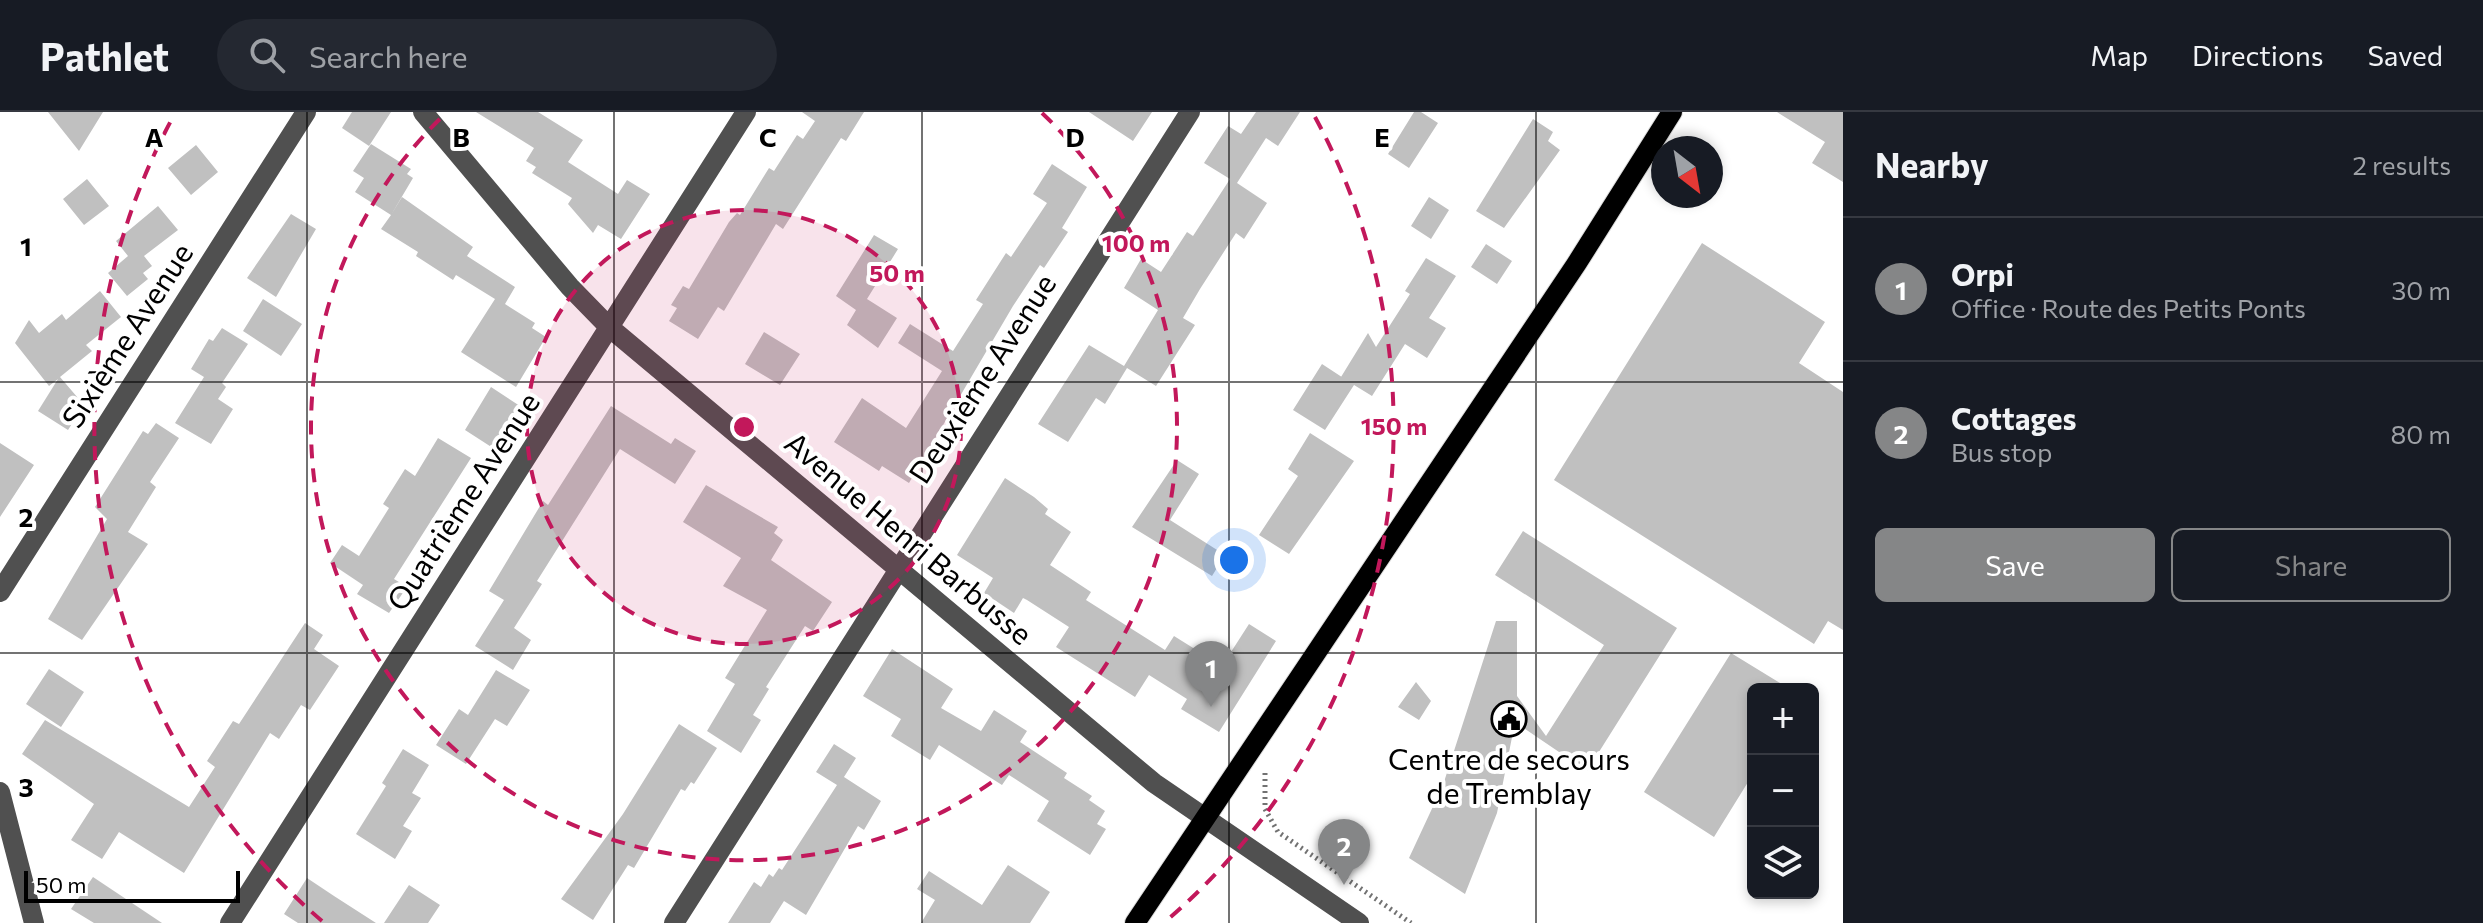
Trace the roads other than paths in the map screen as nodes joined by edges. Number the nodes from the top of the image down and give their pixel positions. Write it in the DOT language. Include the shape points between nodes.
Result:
graph roads {
  1 [pos="306,112"];
  2 [pos="423,112"];
  3 [pos="746,112"];
  4 [pos="1190,112"];
  5 [pos="1672,112"];
  6 [pos="609,327"];
  7 [pos="897,572"];
  8 [pos="0,592"];
  9 [pos="0,792"];
  10 [pos="1206,821"];
  11 [pos="34,923"];
  12 [pos="230,923"];
  13 [pos="674,923"];
  14 [pos="1135,923"];
  15 [pos="1359,923"];
  1 -- 8 [label="street, Sixième Avenue"];
  2 -- 6 [label="street, Avenue Henri Barbusse"];
  3 -- 6 [label="street, Quatrième Avenue"];
  4 -- 7 [label="street, Deuxième Avenue"];
  5 -- 10 [label="main road"];
  6 -- 7 [label="street, Avenue Henri Barbusse"];
  6 -- 12 [label="street, Quatrième Avenue"];
  7 -- 10 [label="street, Avenue Henri Barbusse"];
  7 -- 13 [label="street, Deuxième Avenue"];
  9 -- 11 [label="street"];
  10 -- 14 [label="main road"];
  10 -- 15 [label="street, Avenue Henri Barbusse"];
}
